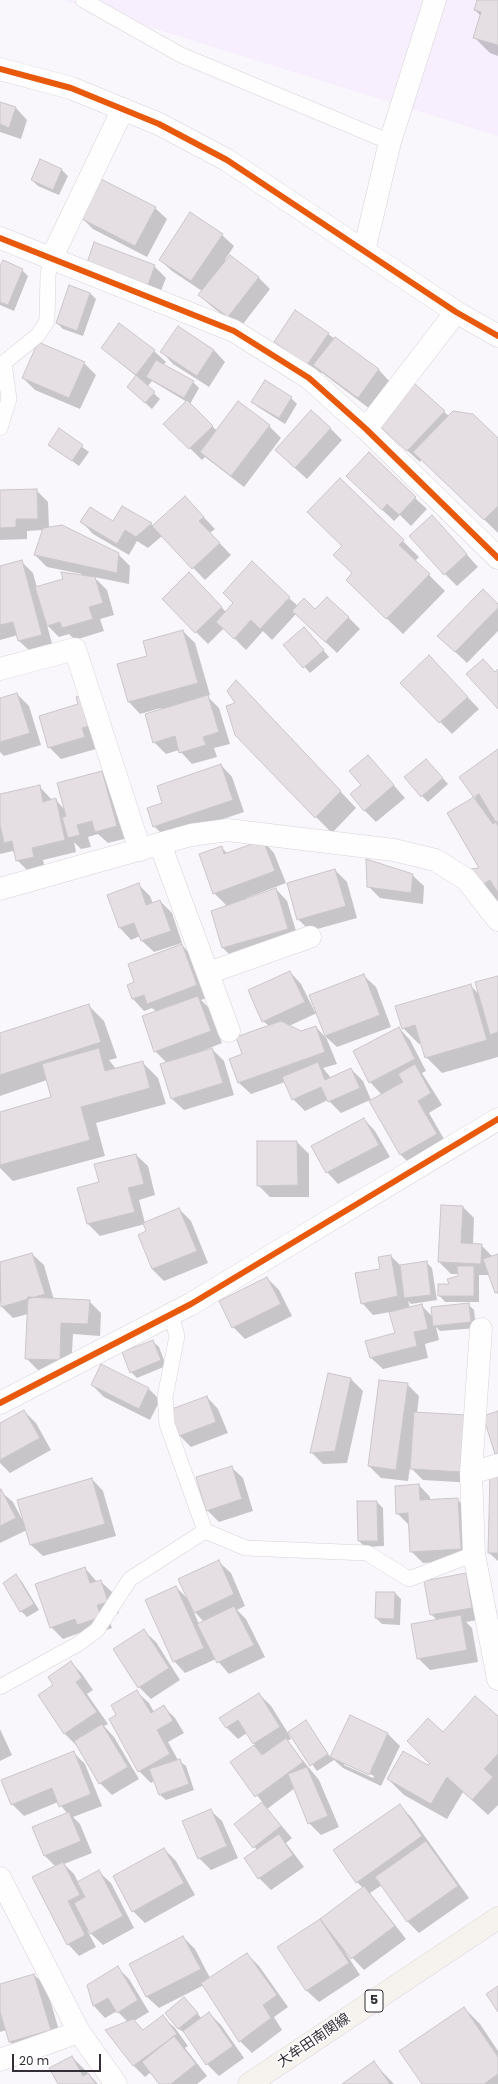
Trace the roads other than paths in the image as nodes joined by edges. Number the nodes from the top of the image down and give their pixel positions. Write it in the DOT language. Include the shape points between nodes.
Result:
graph roads {
  1 [pos="83,0"];
  2 [pos="435,0"];
  3 [pos="0,69"];
  4 [pos="123,109"];
  5 [pos="390,142"];
  6 [pos="0,238"];
  7 [pos="364,251"];
  8 [pos="51,259"];
  9 [pos="456,312"];
  10 [pos="498,336"];
  11 [pos="2,365"];
  12 [pos="0,428"];
  13 [pos="366,429"];
  14 [pos="498,558"];
  15 [pos="0,669"];
  16 [pos="160,844"];
  17 [pos="140,850"];
  18 [pos="0,889"];
  19 [pos="498,920"];
  20 [pos="310,937"];
  21 [pos="208,973"];
  22 [pos="229,1031"];
  23 [pos="498,1119"];
  24 [pos="171,1315"];
  25 [pos="481,1329"];
  26 [pos="0,1403"];
  27 [pos="498,1465"];
  28 [pos="471,1473"];
  29 [pos="206,1531"];
  30 [pos="474,1554"];
  31 [pos="498,1679"];
  32 [pos="0,1687"];
  33 [pos="0,1878"];
  34 [pos="497,1921"];
  35 [pos="79,2032"];
  36 [pos="0,2060"];
  37 [pos="116,2084"];
  38 [pos="251,2084"];
  1 -- 5 [label="lane" via="181,55"];
  2 -- 5 [label="street"];
  3 -- 4 [label="street" via="71,88"];
  4 -- 7 [label="street" via="159,124 227,160"];
  4 -- 8 [label="street"];
  5 -- 7 [label="street"];
  6 -- 8 [label="street"];
  7 -- 9 [label="street"];
  8 -- 11 [label="lane" via="47,321 38,336"];
  8 -- 13 [label="street" via="234,331 309,378"];
  9 -- 10 [label="street"];
  9 -- 13 [label="street"];
  11 -- 12 [label="lane" via="9,400"];
  13 -- 14 [label="street"];
  15 -- 17 [label="street" via="75,649"];
  16 -- 17 [label="street"];
  16 -- 19 [label="street" via="191,835 228,830 394,850 435,860 466,879"];
  16 -- 21 [label="street"];
  17 -- 18 [label="street"];
  20 -- 21 [label="street"];
  21 -- 22 [label="street"];
  23 -- 24 [label="street"];
  24 -- 26 [label="street"];
  24 -- 29 [label="lane" via="177,1336 165,1397 167,1424"];
  25 -- 28 [label="street"];
  27 -- 28 [label="street"];
  28 -- 30 [label="street"];
  29 -- 30 [label="lane" via="246,1548 367,1553 409,1579"];
  29 -- 32 [label="lane" via="130,1580 97,1630 78,1644"];
  30 -- 31 [label="street"];
  33 -- 35 [label="street"];
  34 -- 38 [label="main road, 大牟田南関線 / 5"];
  35 -- 36 [label="street"];
  35 -- 37 [label="street"];
}
